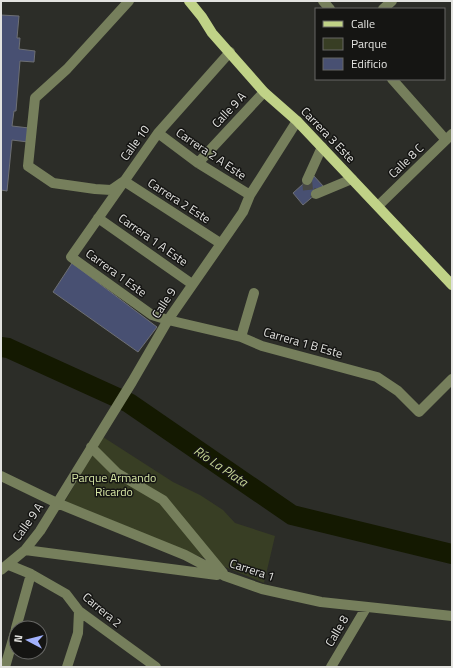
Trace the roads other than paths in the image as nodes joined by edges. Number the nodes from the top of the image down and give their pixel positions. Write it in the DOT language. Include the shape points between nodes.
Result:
graph roads {
  1 [pos="129,1"];
  2 [pos="188,1"];
  3 [pos="392,1"];
  4 [pos="384,8"];
  5 [pos="230,52"];
  6 [pos="393,80"];
  7 [pos="264,92"];
  8 [pos="297,121"];
  9 [pos="158,133"];
  10 [pos="449,137"];
  11 [pos="322,147"];
  12 [pos="198,163"];
  13 [pos="352,179"];
  14 [pos="307,180"];
  15 [pos="124,181"];
  16 [pos="316,194"];
  17 [pos="250,195"];
  18 [pos="378,206"];
  19 [pos="98,218"];
  20 [pos="220,243"];
  21 [pos="71,257"];
  22 [pos="192,284"];
  23 [pos="452,285"];
  24 [pos="254,293"];
  25 [pos="168,320"];
  26 [pos="241,337"];
  27 [pos="452,379"];
  28 [pos="91,447"];
  29 [pos="1,476"];
  30 [pos="57,503"];
  31 [pos="25,550"];
  32 [pos="5,568"];
  33 [pos="31,574"];
  34 [pos="225,576"];
  35 [pos="366,608"];
  36 [pos="79,611"];
  37 [pos="452,616"];
  38 [pos="18,620"];
  39 [pos="8,656"];
  40 [pos="5,667"];
  41 [pos="67,667"];
  42 [pos="156,667"];
  43 [pos="331,667"];
  1 -- 15 [label="street" via="67,69 35,98 28,166 53,183 112,190"];
  2 -- 5 [label="main road, Carrera 3 Este"];
  3 -- 4 [label="street"];
  5 -- 7 [label="main road, Carrera 3 Este"];
  5 -- 9 [label="street, Calle 10"];
  6 -- 10 [label="street"];
  7 -- 8 [label="main road, Carrera 3 Este"];
  7 -- 12 [label="street, Calle 9 A"];
  8 -- 11 [label="main road, Carrera 3 Este"];
  8 -- 17 [label="street, Calle 9"];
  9 -- 12 [label="street, Carrera 2 A Este"];
  9 -- 15 [label="street, Calle 10"];
  10 -- 18 [label="street, Calle 8 C"];
  11 -- 13 [label="main road, Carrera 3 Este"];
  11 -- 14 [label="street"];
  12 -- 17 [label="street, Carrera 2 A Este"];
  13 -- 16 [label="street"];
  13 -- 18 [label="main road, Carrera 3 Este"];
  15 -- 19 [label="street, Calle 10"];
  15 -- 20 [label="street, Carrera 2 Este"];
  17 -- 20 [label="street, Calle 9" via="243,212"];
  18 -- 23 [label="main road, Carrera 3 Este"];
  19 -- 21 [label="street, Calle 10"];
  19 -- 22 [label="street, Carrera 1 A Este"];
  20 -- 22 [label="street, Calle 9"];
  21 -- 25 [label="street, Carrera 1 Este" via="152,315"];
  22 -- 25 [label="street, Calle 9"];
  24 -- 26 [label="street"];
  25 -- 26 [label="street, Carrera 1 B Este"];
  25 -- 28 [label="street, Calle 9"];
  26 -- 27 [label="street, Carrera 1 B Este" via="262,346 376,377 398,391 419,412"];
  28 -- 30 [label="street, Calle 9"];
  28 -- 34 [label="street" via="117,473 163,500"];
  29 -- 30 [label="street, Carrera 1"];
  30 -- 31 [label="street, Calle 9 A"];
  30 -- 34 [label="street, Carrera 1" via="185,555"];
  31 -- 32 [label="street, Calle 9 A"];
  31 -- 34 [label="street"];
  32 -- 33 [label="street, Carrera 2"];
  33 -- 36 [label="street, Carrera 2" via="66,594"];
  33 -- 38 [label="street"];
  34 -- 35 [label="street, Carrera 1" via="262,589 322,602"];
  35 -- 37 [label="street, Carrera 1"];
  35 -- 43 [label="street, Calle 8"];
  36 -- 41 [label="street" via="78,633"];
  36 -- 42 [label="street, Carrera 2"];
  39 -- 40 [label="street"];
}
